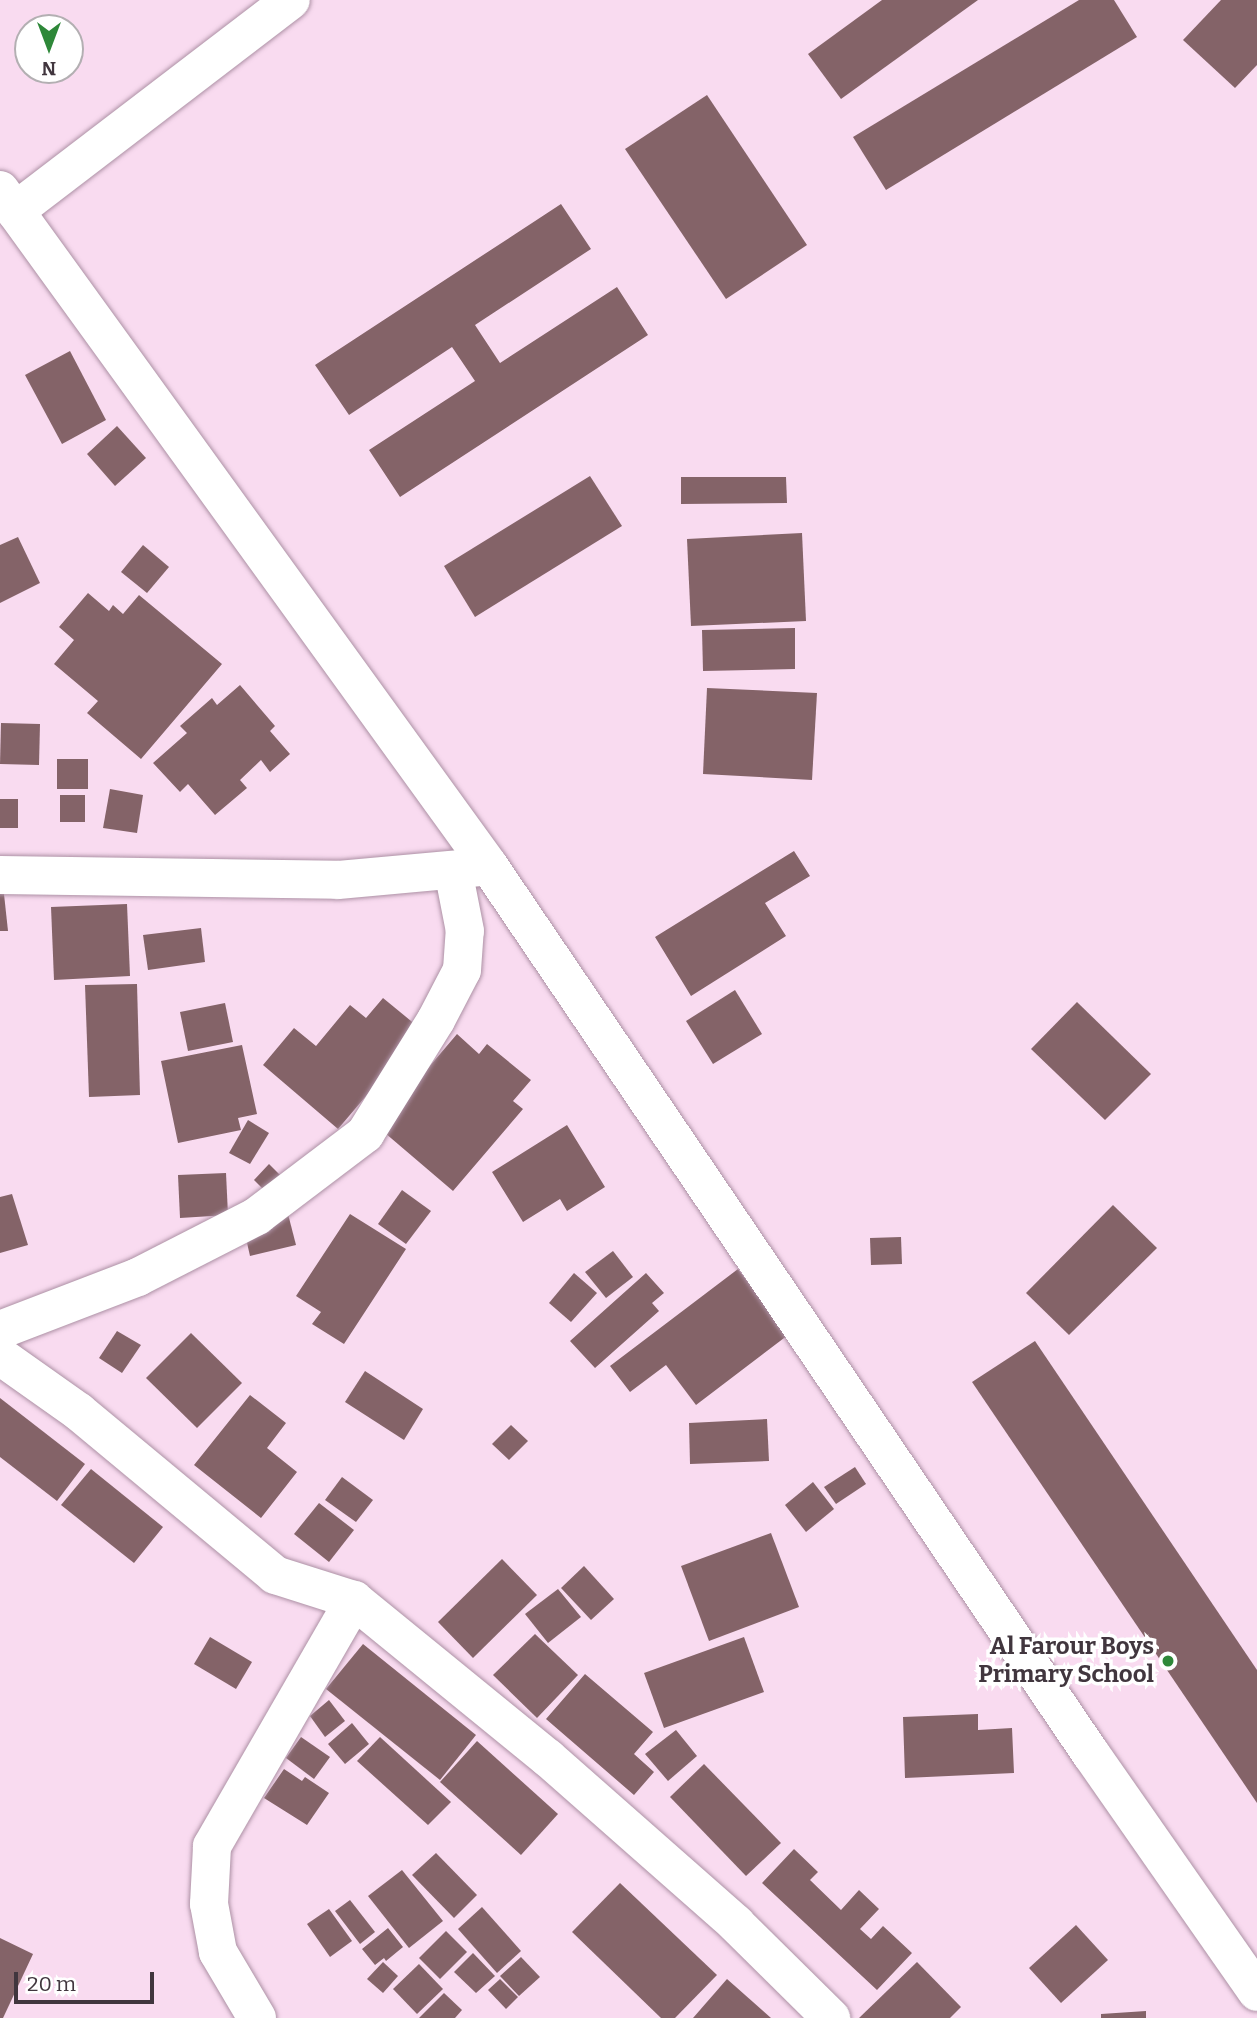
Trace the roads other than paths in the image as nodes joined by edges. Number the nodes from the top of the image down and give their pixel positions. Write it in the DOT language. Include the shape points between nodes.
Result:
graph roads {
  1 [pos="291,0"];
  2 [pos="8,201"];
  3 [pos="471,868"];
  4 [pos="0,875"];
  5 [pos="0,1330"];
  6 [pos="0,1356"];
  7 [pos="354,1600"];
  8 [pos="1257,1992"];
  9 [pos="257,2018"];
  10 [pos="831,2018"];
  1 -- 2 [label="street"];
  2 -- 3 [label="street"];
  3 -- 4 [label="street" via="338,880"];
  3 -- 5 [label="street" via="462,970 365,1134 257,1216 138,1277"];
  3 -- 8 [label="street"];
  6 -- 7 [label="street" via="79,1412 275,1575"];
  7 -- 9 [label="street" via="212,1846 209,1904 218,1952"];
  7 -- 10 [label="street" via="548,1758 736,1924"];
}
